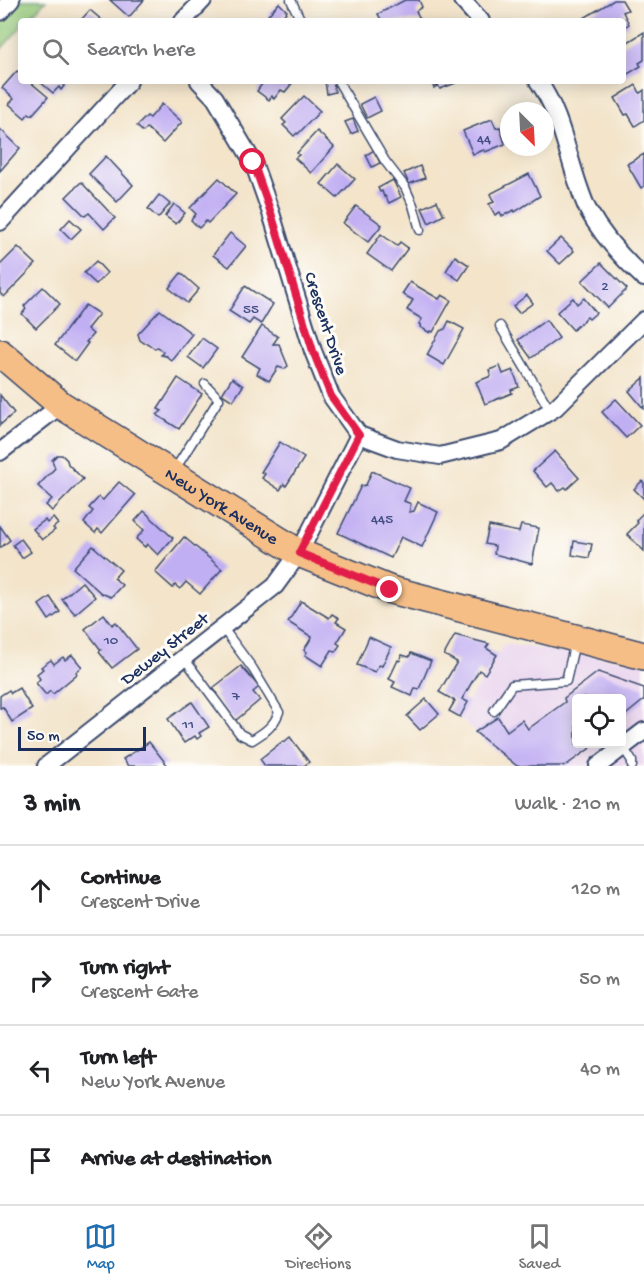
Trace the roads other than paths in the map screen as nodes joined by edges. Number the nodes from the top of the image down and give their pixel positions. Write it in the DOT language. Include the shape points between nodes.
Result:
graph roads {
  1 [pos="10,0"];
  2 [pos="202,0"];
  3 [pos="291,0"];
  4 [pos="462,0"];
  5 [pos="0,12"];
  6 [pos="186,18"];
  7 [pos="300,18"];
  8 [pos="479,18"];
  9 [pos="126,84"];
  10 [pos="202,84"];
  11 [pos="340,84"];
  12 [pos="540,84"];
  13 [pos="0,222"];
  14 [pos="420,230"];
  15 [pos="644,278"];
  16 [pos="644,320"];
  17 [pos="500,326"];
  18 [pos="0,353"];
  19 [pos="205,384"];
  20 [pos="61,405"];
  21 [pos="550,410"];
  22 [pos="359,435"];
  23 [pos="0,453"];
  24 [pos="172,474"];
  25 [pos="299,553"];
  26 [pos="222,627"];
  27 [pos="576,638"];
  28 [pos="644,656"];
  29 [pos="184,658"];
  30 [pos="494,711"];
  31 [pos="644,731"];
  32 [pos="626,745"];
  33 [pos="622,748"];
  34 [pos="624,748"];
  35 [pos="46,766"];
  36 [pos="598,766"];
  37 [pos="632,766"];
  1 -- 5 [label="street"];
  2 -- 6 [label="street"];
  3 -- 7 [label="lane"];
  4 -- 8 [label="street"];
  9 -- 13 [label="street"];
  10 -- 22 [label="street, Crescent Drive" via="215,98 253,162 313,351 331,396"];
  11 -- 14 [label="lane" via="405,187"];
  12 -- 15 [label="street" via="561,125 588,210 613,246"];
  16 -- 21 [label="street"];
  17 -- 21 [label="lane"];
  18 -- 20 [label="main road, New York Avenue"];
  19 -- 24 [label="lane" via="219,399"];
  20 -- 23 [label="street"];
  20 -- 24 [label="main road, New York Avenue"];
  21 -- 22 [label="street" via="501,441 440,456 397,449"];
  22 -- 25 [label="street, Dewey Street"];
  24 -- 25 [label="main road, New York Avenue"];
  25 -- 26 [label="street, Dewey Street" via="274,586"];
  25 -- 27 [label="main road, New York Avenue" via="390,590"];
  26 -- 29 [label="street, Dewey Street"];
  26 -- 29 [label="lane" via="279,711 275,723 265,732 252,740 240,734"];
  27 -- 28 [label="main road, New York Avenue"];
  27 -- 30 [label="lane" via="566,681 512,685"];
  29 -- 35 [label="street, Dewey Street"];
  31 -- 32 [label="street"];
  33 -- 36 [label="street"];
  34 -- 37 [label="lane"];
}
